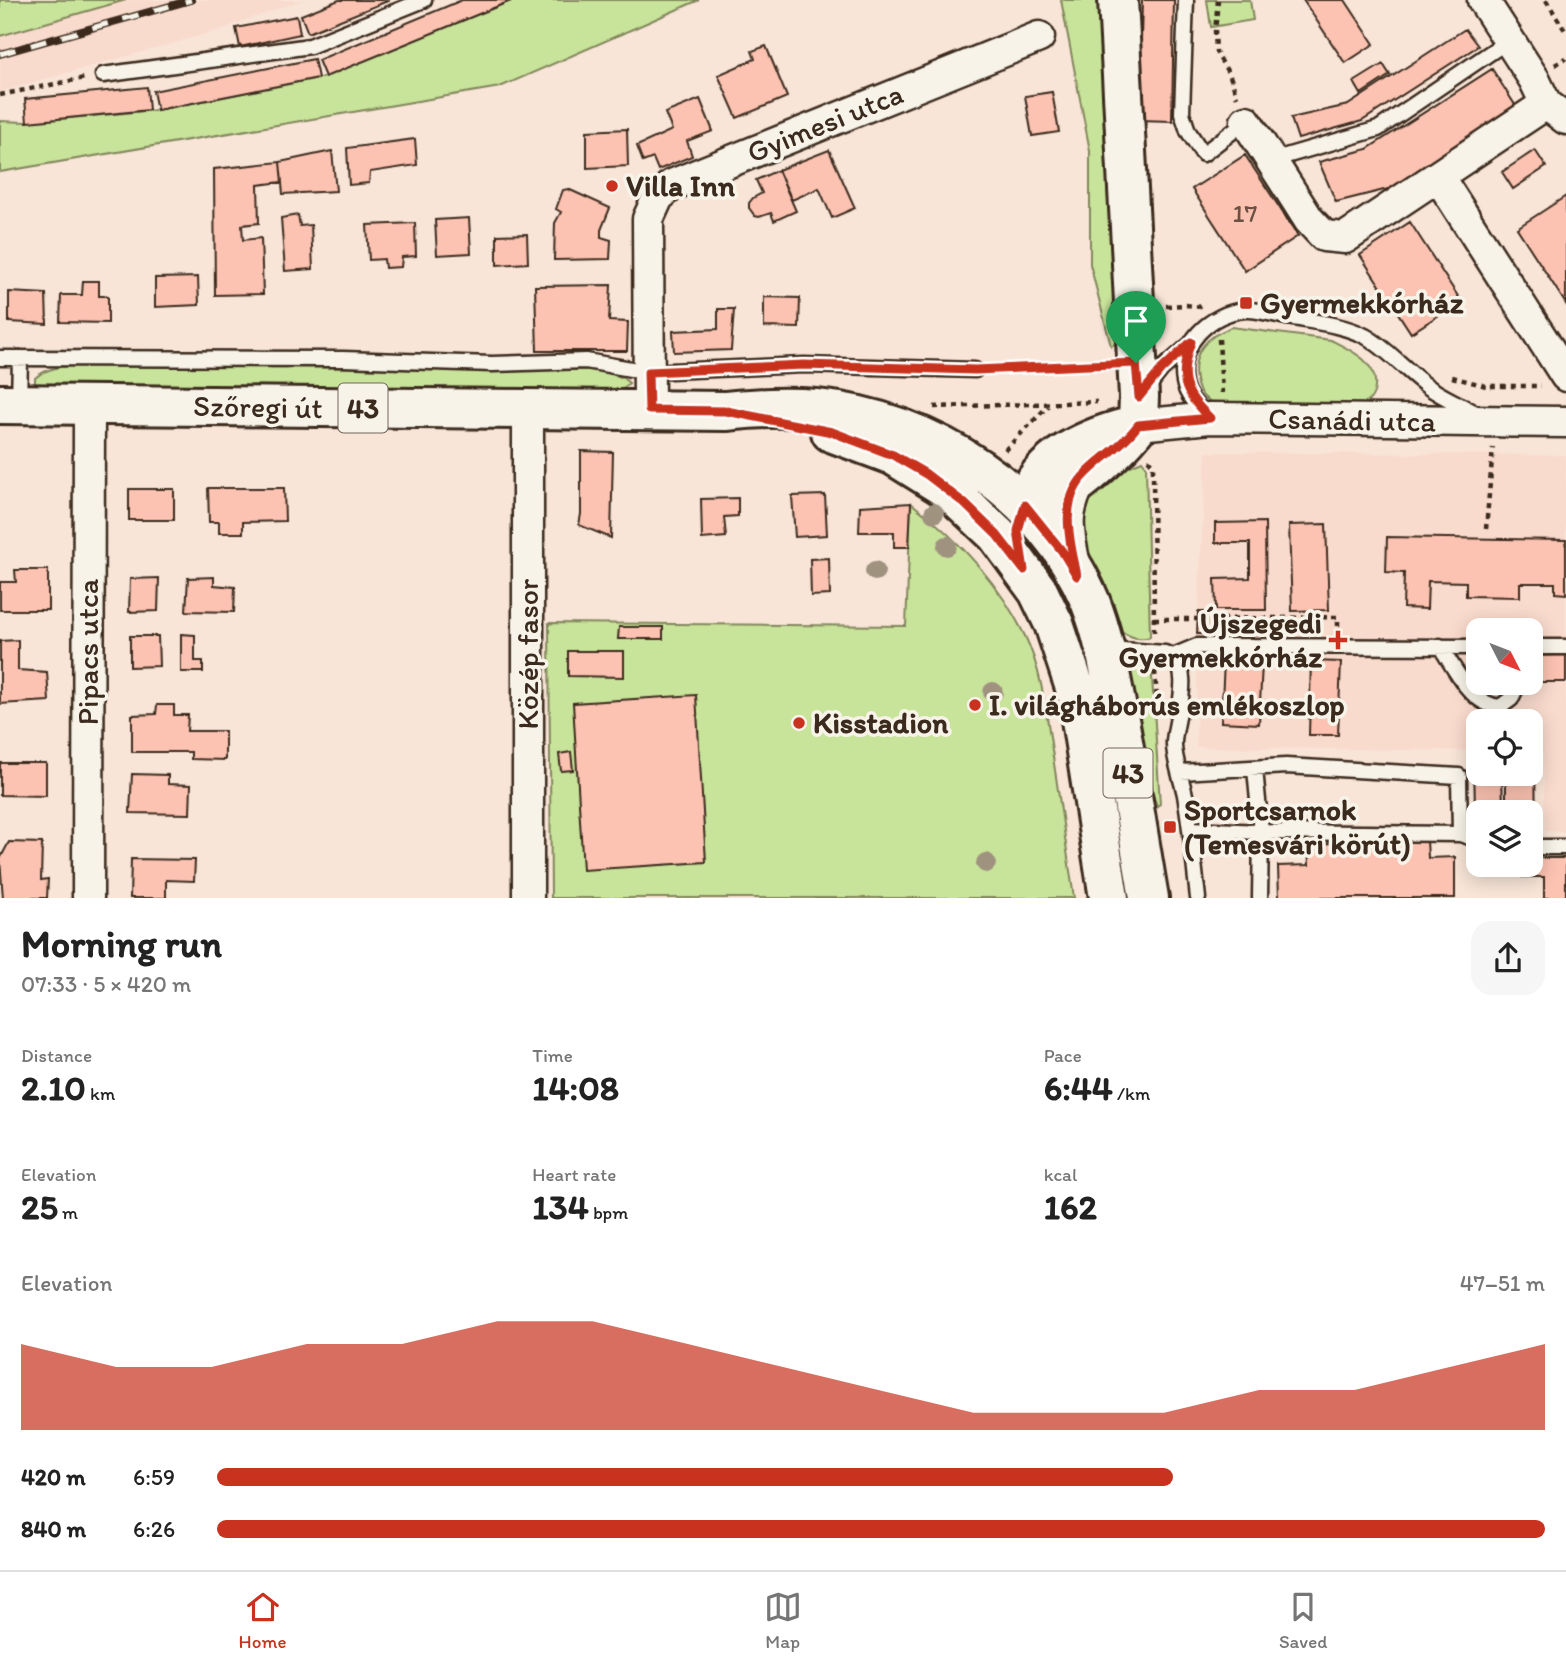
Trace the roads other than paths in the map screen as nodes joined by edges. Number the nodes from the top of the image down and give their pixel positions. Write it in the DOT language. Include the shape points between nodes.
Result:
graph roads {
  1 [pos="424,0"];
  2 [pos="1118,0"];
  3 [pos="1186,0"];
  4 [pos="1483,0"];
  5 [pos="1039,37"];
  6 [pos="1509,40"];
  7 [pos="103,75"];
  8 [pos="1556,112"];
  9 [pos="1246,121"];
  10 [pos="1272,160"];
  11 [pos="1438,176"];
  12 [pos="1191,342"];
  13 [pos="0,358"];
  14 [pos="20,358"];
  15 [pos="975,370"];
  16 [pos="648,372"];
  17 [pos="1566,375"];
  18 [pos="1138,395"];
  19 [pos="10,405"];
  20 [pos="89,405"];
  21 [pos="1216,406"];
  22 [pos="528,410"];
  23 [pos="649,410"];
  24 [pos="726,411"];
  25 [pos="1566,422"];
  26 [pos="1492,435"];
  27 [pos="1083,461"];
  28 [pos="1046,467"];
  29 [pos="986,473"];
  30 [pos="949,491"];
  31 [pos="1025,505"];
  32 [pos="1024,570"];
  33 [pos="1077,576"];
  34 [pos="1440,646"];
  35 [pos="1466,647"];
  36 [pos="1544,647"];
  37 [pos="1566,647"];
  38 [pos="1105,648"];
  39 [pos="1173,656"];
  40 [pos="1466,685"];
  41 [pos="1473,695"];
  42 [pos="1513,695"];
  43 [pos="1255,769"];
  44 [pos="1181,772"];
  45 [pos="1191,829"];
  46 [pos="1261,832"];
  47 [pos="1460,834"];
  48 [pos="1466,836"];
  49 [pos="1566,847"];
  50 [pos="1543,848"];
  51 [pos="88,898"];
  52 [pos="528,898"];
  53 [pos="1109,898"];
  54 [pos="1149,898"];
  55 [pos="1198,898"];
  56 [pos="1260,898"];
  1 -- 7 [label="lane" via="310,46"];
  2 -- 18 [label="main road"];
  3 -- 9 [label="lane" via="1182,113 1188,131 1203,153"];
  4 -- 6 [label="street"];
  5 -- 16 [label="street, Gyimesi utca" via="672,185 658,197 648,219"];
  6 -- 8 [label="street"];
  6 -- 10 [label="lane" via="1378,129"];
  8 -- 11 [label="street"];
  9 -- 10 [label="street"];
  10 -- 11 [label="street" via="1324,236 1345,238"];
  11 -- 17 [label="street"];
  12 -- 18 [label="lane"];
  12 -- 21 [label="lane" via="1184,381 1192,400"];
  12 -- 26 [label="lane" via="1217,317 1248,310 1354,331"];
  13 -- 14 [label="lane"];
  14 -- 16 [label="lane" via="586,361"];
  14 -- 19 [label="lane"];
  15 -- 16 [label="lane" via="804,365"];
  16 -- 23 [label="street, Gyimesi utca"];
  18 -- 21 [label="street, Csanádi utca"];
  18 -- 27 [label="main road, Csanádi utca"];
  19 -- 20 [label="main road, Szőregi út / 43"];
  20 -- 22 [label="main road, Szőregi út / 43"];
  20 -- 51 [label="street, Pipacs utca"];
  21 -- 26 [label="street, Csanádi utca"];
  22 -- 23 [label="main road, Szőregi út / 43"];
  22 -- 52 [label="street, Közép fasor"];
  23 -- 24 [label="main road, Szőregi út / 43"];
  24 -- 29 [label="main road, Szőregi út / 43" via="772,407 862,416 906,430"];
  24 -- 30 [label="main road, Szőregi út / 43" via="832,432 893,455"];
  25 -- 26 [label="street, Csanádi utca"];
  27 -- 28 [label="main road, Csanádi utca"];
  27 -- 31 [label="main road, Csanádi utca" via="1054,499"];
  27 -- 33 [label="street" via="1068,514"];
  28 -- 29 [label="street, Csanádi utca"];
  28 -- 31 [label="main road, Csanádi utca" via="1032,485"];
  29 -- 31 [label="main road, Szőregi út / 43"];
  30 -- 31 [label="street, Szőregi út" via="995,506"];
  30 -- 32 [label="main road, Szőregi út / 43" via="997,535"];
  31 -- 32 [label="street" via="1018,531"];
  31 -- 33 [label="main road, 43"];
  32 -- 53 [label="main road, 43" via="1054,624 1077,694"];
  33 -- 38 [label="main road, 43"];
  34 -- 35 [label="lane"];
  34 -- 39 [label="lane" via="1197,646"];
  34 -- 40 [label="lane"];
  36 -- 37 [label="lane"];
  38 -- 39 [label="lane" via="1154,650"];
  38 -- 54 [label="main road, 43"];
  39 -- 44 [label="lane" via="1183,682 1174,744"];
  41 -- 42 [label="lane" via="1500,707"];
  43 -- 44 [label="lane"];
  43 -- 46 [label="lane"];
  43 -- 47 [label="lane" via="1286,766 1459,776"];
  44 -- 45 [label="lane"];
  45 -- 46 [label="lane"];
  45 -- 55 [label="lane"];
  46 -- 47 [label="lane"];
  46 -- 56 [label="lane"];
  47 -- 48 [label="lane"];
  49 -- 50 [label="lane"];
}
